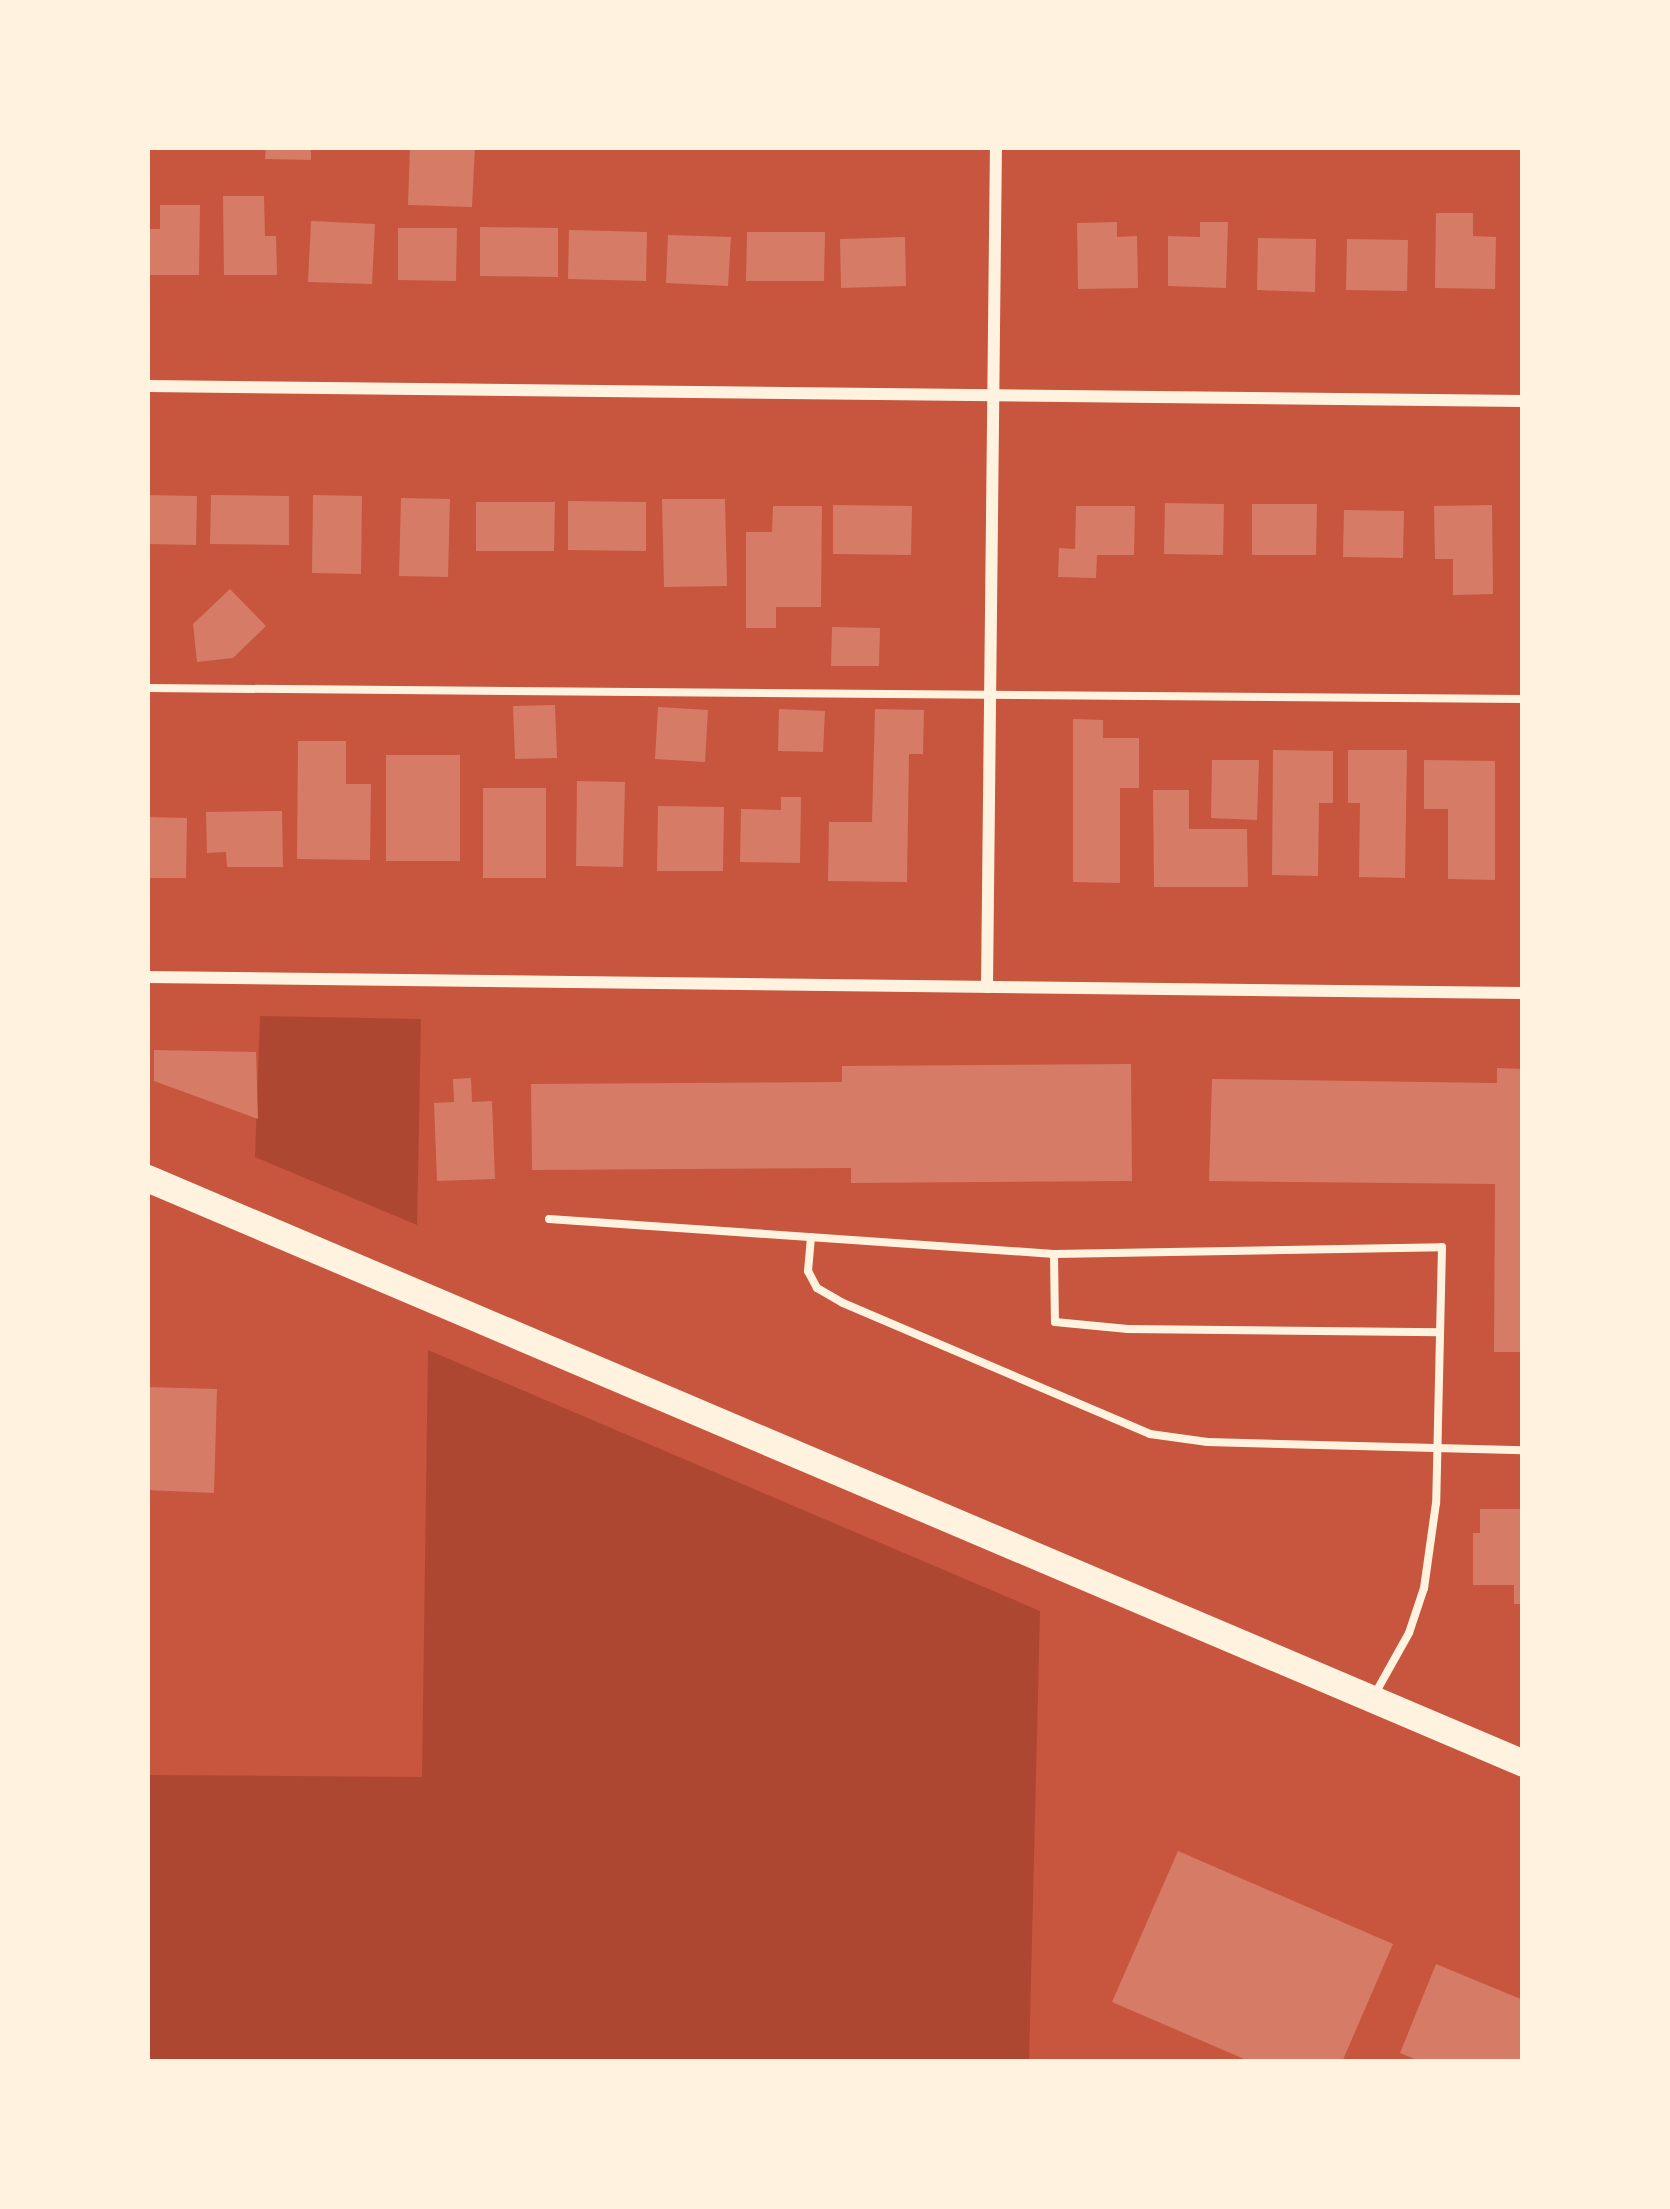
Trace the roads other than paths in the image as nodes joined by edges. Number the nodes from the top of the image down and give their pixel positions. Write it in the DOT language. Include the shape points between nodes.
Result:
graph roads {
  1 [pos="996,147"];
  2 [pos="147,386"];
  3 [pos="994,395"];
  4 [pos="1523,401"];
  5 [pos="147,688"];
  6 [pos="990,697"];
  7 [pos="1523,699"];
  8 [pos="147,977"];
  9 [pos="987,987"];
  10 [pos="1523,993"];
  11 [pos="147,1178"];
  12 [pos="549,1219"];
  13 [pos="811,1237"];
  14 [pos="1054,1254"];
  15 [pos="1440,1332"];
  16 [pos="1437,1450"];
  17 [pos="1523,1450"];
  18 [pos="1372,1698"];
  19 [pos="1523,1762"];
  1 -- 3 [label="street"];
  2 -- 3 [label="street"];
  3 -- 4 [label="street"];
  3 -- 6 [label="street"];
  5 -- 6 [label="lane"];
  6 -- 7 [label="lane"];
  6 -- 9 [label="street"];
  8 -- 9 [label="street"];
  9 -- 10 [label="street"];
  11 -- 18 [label="main road"];
  12 -- 13 [label="lane"];
  13 -- 14 [label="lane"];
  13 -- 16 [label="lane" via="808,1270 817,1288 1150,1434"];
  14 -- 15 [label="lane" via="1055,1322"];
  14 -- 15 [label="lane" via="1442,1247"];
  15 -- 16 [label="lane"];
  16 -- 17 [label="lane"];
  16 -- 18 [label="lane" via="1424,1588"];
  18 -- 19 [label="main road"];
}
